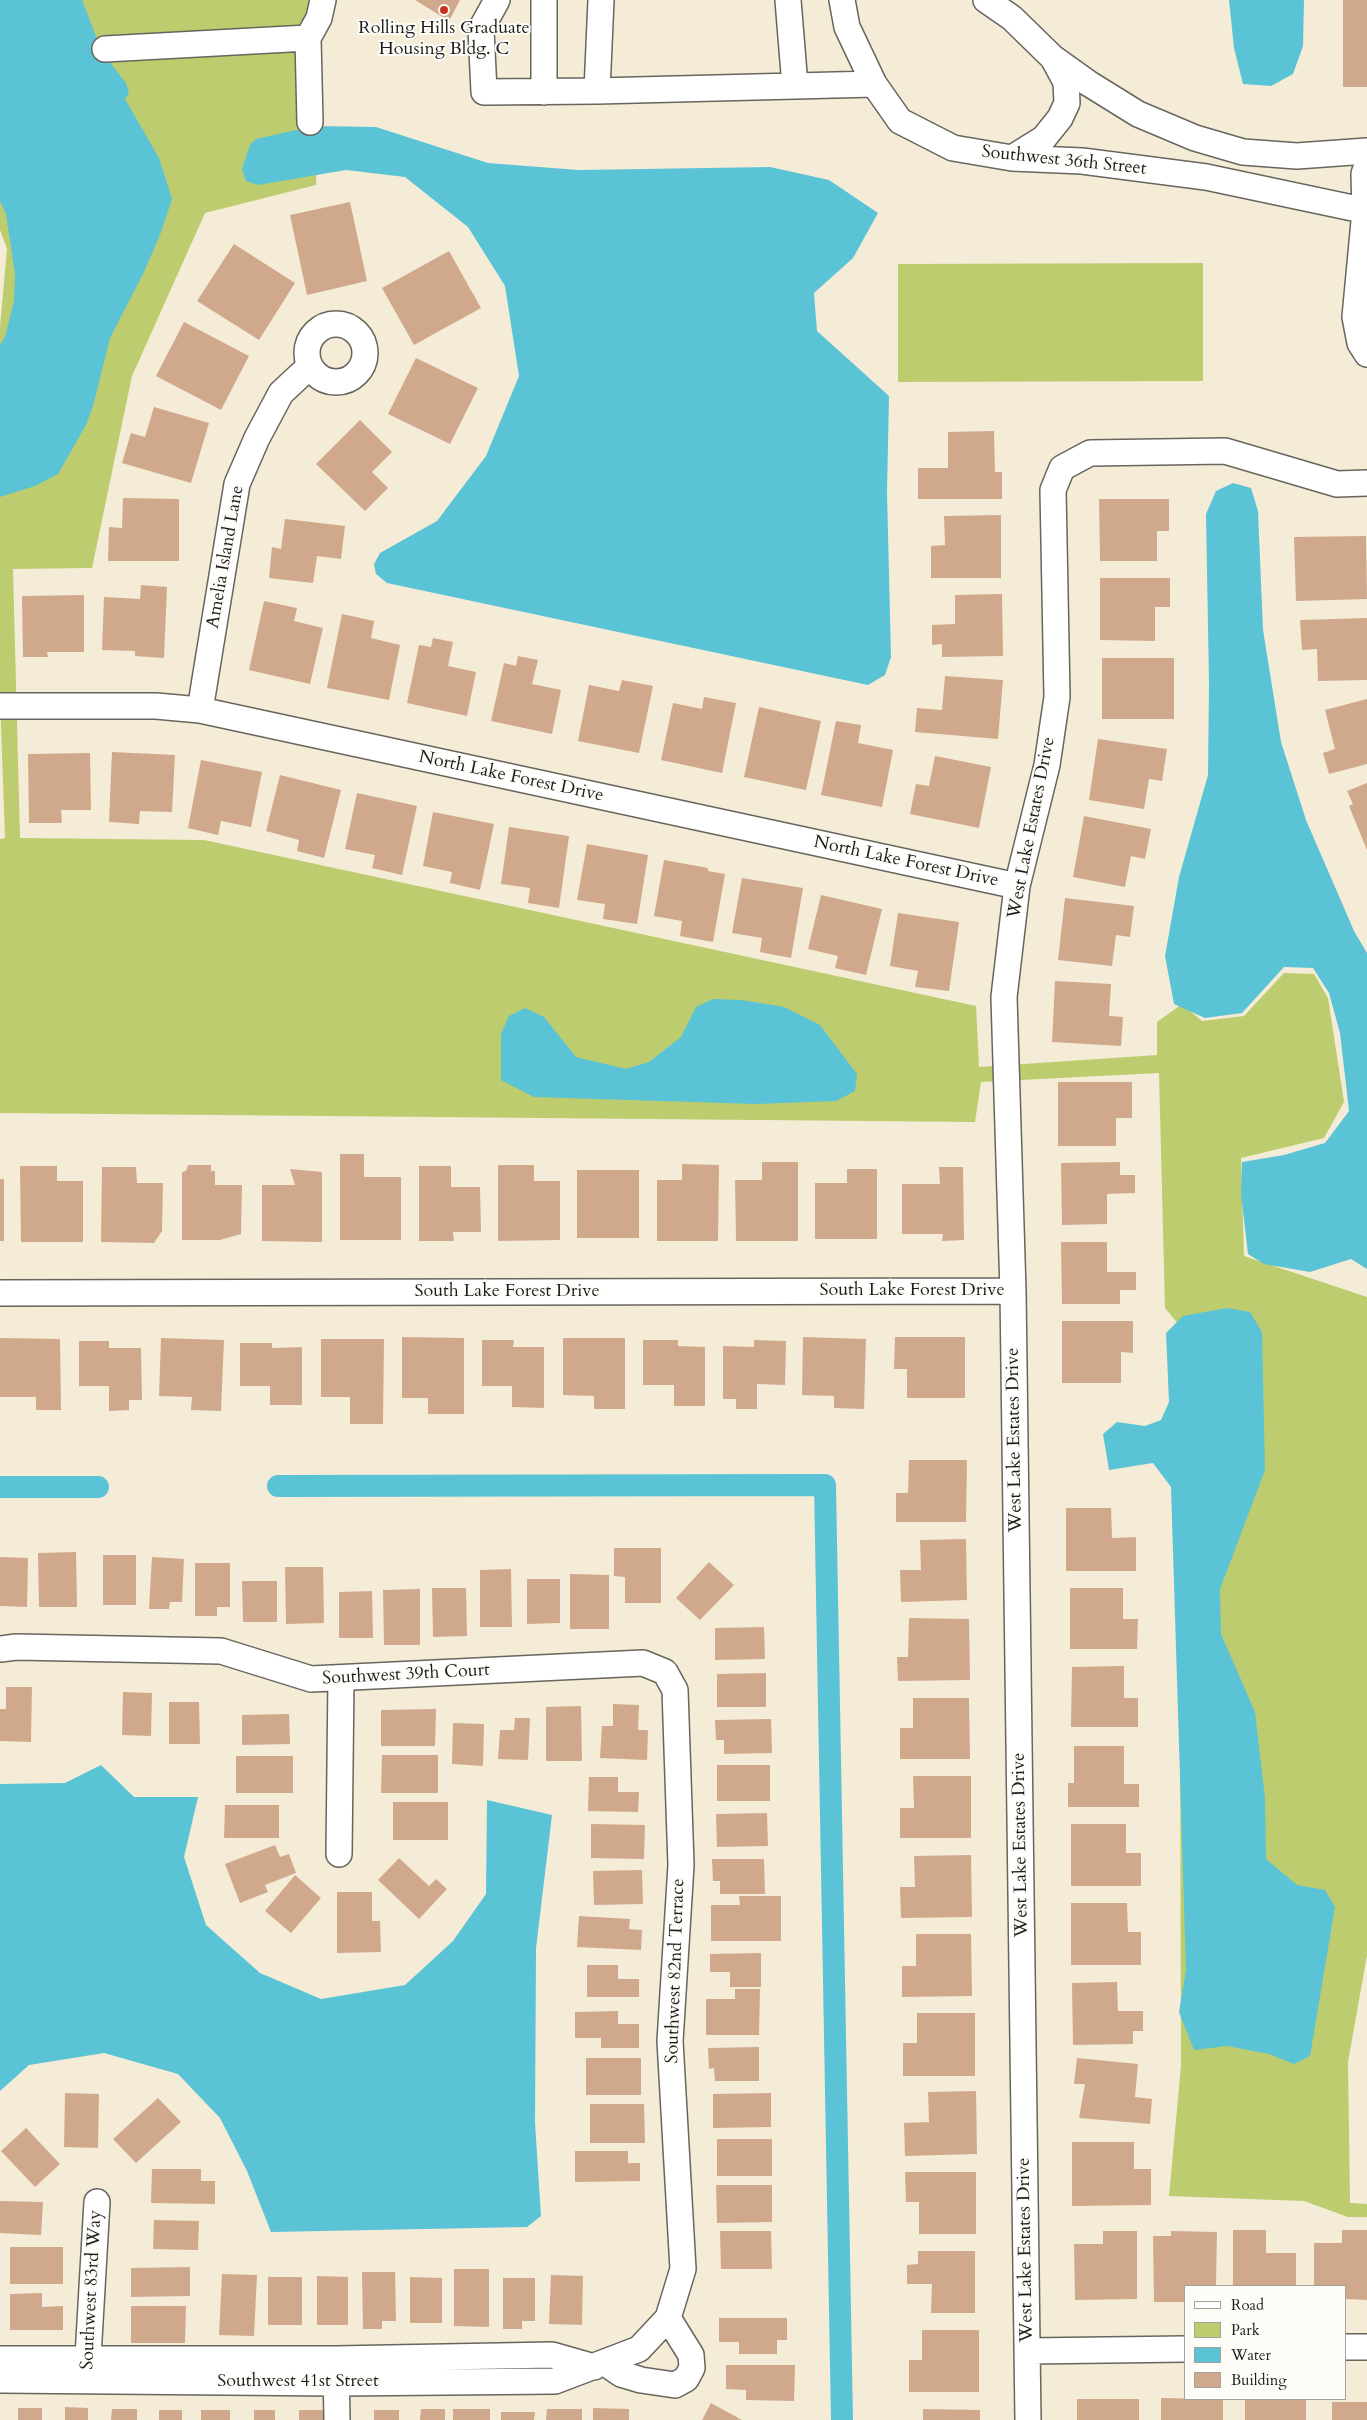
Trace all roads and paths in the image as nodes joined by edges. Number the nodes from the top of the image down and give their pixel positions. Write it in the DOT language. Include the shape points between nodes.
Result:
graph roads {
  1 [pos="323,0"];
  2 [pos="497,0"];
  3 [pos="544,0"];
  4 [pos="601,0"];
  5 [pos="788,0"];
  6 [pos="842,0"];
  7 [pos="986,0"];
  8 [pos="308,38"];
  9 [pos="105,48"];
  10 [pos="1053,58"];
  11 [pos="874,84"];
  12 [pos="795,86"];
  13 [pos="597,91"];
  14 [pos="544,92"];
  15 [pos="310,122"];
  16 [pos="1367,151"];
  17 [pos="1012,158"];
  18 [pos="1367,165"];
  19 [pos="1366,211"];
  20 [pos="1362,304"];
  21 [pos="1367,354"];
  22 [pos="310,366"];
  23 [pos="1367,484"];
  24 [pos="0,706"];
  25 [pos="200,710"];
  26 [pos="1017,886"];
  27 [pos="1013,1291"];
  28 [pos="0,1293"];
  29 [pos="0,1649"];
  30 [pos="664,1672"];
  31 [pos="341,1678"];
  32 [pos="339,1854"];
  33 [pos="97,2202"];
  34 [pos="668,2318"];
  35 [pos="1347,2347"];
  36 [pos="1367,2347"];
  37 [pos="1184,2349"];
  38 [pos="1028,2351"];
  39 [pos="0,2359"];
  40 [pos="600,2365"];
  41 [pos="88,2369"];
  42 [pos="336,2371"];
  43 [pos="0,2380"];
  44 [pos="337,2420"];
  45 [pos="1028,2420"];
  1 -- 8 [label="street" via="320,18"];
  2 -- 14 [label="street" via="481,29 484,92"];
  3 -- 14 [label="street"];
  4 -- 13 [label="street"];
  5 -- 12 [label="street"];
  6 -- 11 [label="street, Southwest 36th Street" via="847,27"];
  7 -- 10 [label="street" via="1012,18"];
  8 -- 9 [label="street"];
  8 -- 15 [label="street"];
  10 -- 16 [label="street" via="1138,114 1195,138 1243,152 1297,156"];
  10 -- 17 [label="street" via="1066,82 1067,103 1044,138"];
  11 -- 12 [label="street"];
  11 -- 17 [label="street, Southwest 36th Street" via="900,121 953,148"];
  12 -- 13 [label="street"];
  13 -- 14 [label="street"];
  17 -- 19 [label="street, Southwest 36th Street" via="1082,161 1206,177"];
  18 -- 19 [label="street" via="1364,174"];
  19 -- 20 [label="street"];
  20 -- 21 [label="street" via="1356,317 1360,343"];
  22 -- 25 [label="street, Amelia Island Lane" via="281,393 238,484"];
  23 -- 26 [label="street, West Lake Estates Drive" via="1337,484 1225,451 1090,453 1062,468 1053,490 1057,697 1045,774"];
  24 -- 25 [label="street, North Lake Forest Drive" via="156,706"];
  25 -- 26 [label="street, North Lake Forest Drive"];
  26 -- 27 [label="street, West Lake Estates Drive" via="1004,997"];
  27 -- 28 [label="street, South Lake Forest Drive"];
  27 -- 38 [label="street, West Lake Estates Drive"];
  29 -- 31 [label="street, Southwest 39th Court" via="221,1651 311,1679"];
  30 -- 31 [label="street, Southwest 39th Court" via="643,1663"];
  30 -- 34 [label="street, Southwest 82nd Terrace" via="675,1690 680,1855 670,2041 683,2269"];
  31 -- 32 [label="street"];
  33 -- 41 [label="street, Southwest 83rd Way"];
  34 -- 40 [label="street, Southwest 82nd Terrace" via="638,2349"];
  34 -- 40 [label="street, Southwest 41st Street" via="691,2355 692,2368 686,2379 675,2385 641,2380"];
  35 -- 36 [label="street"];
  37 -- 38 [label="street"];
  38 -- 45 [label="street, West Lake Estates Drive"];
  39 -- 41 [label="street, Southwest 41st Street"];
  40 -- 42 [label="street, Southwest 41st Street" via="552,2355"];
  41 -- 42 [label="street, Southwest 41st Street"];
  41 -- 43 [label="street, Southwest 41st Street"];
  42 -- 44 [label="street"];
}
